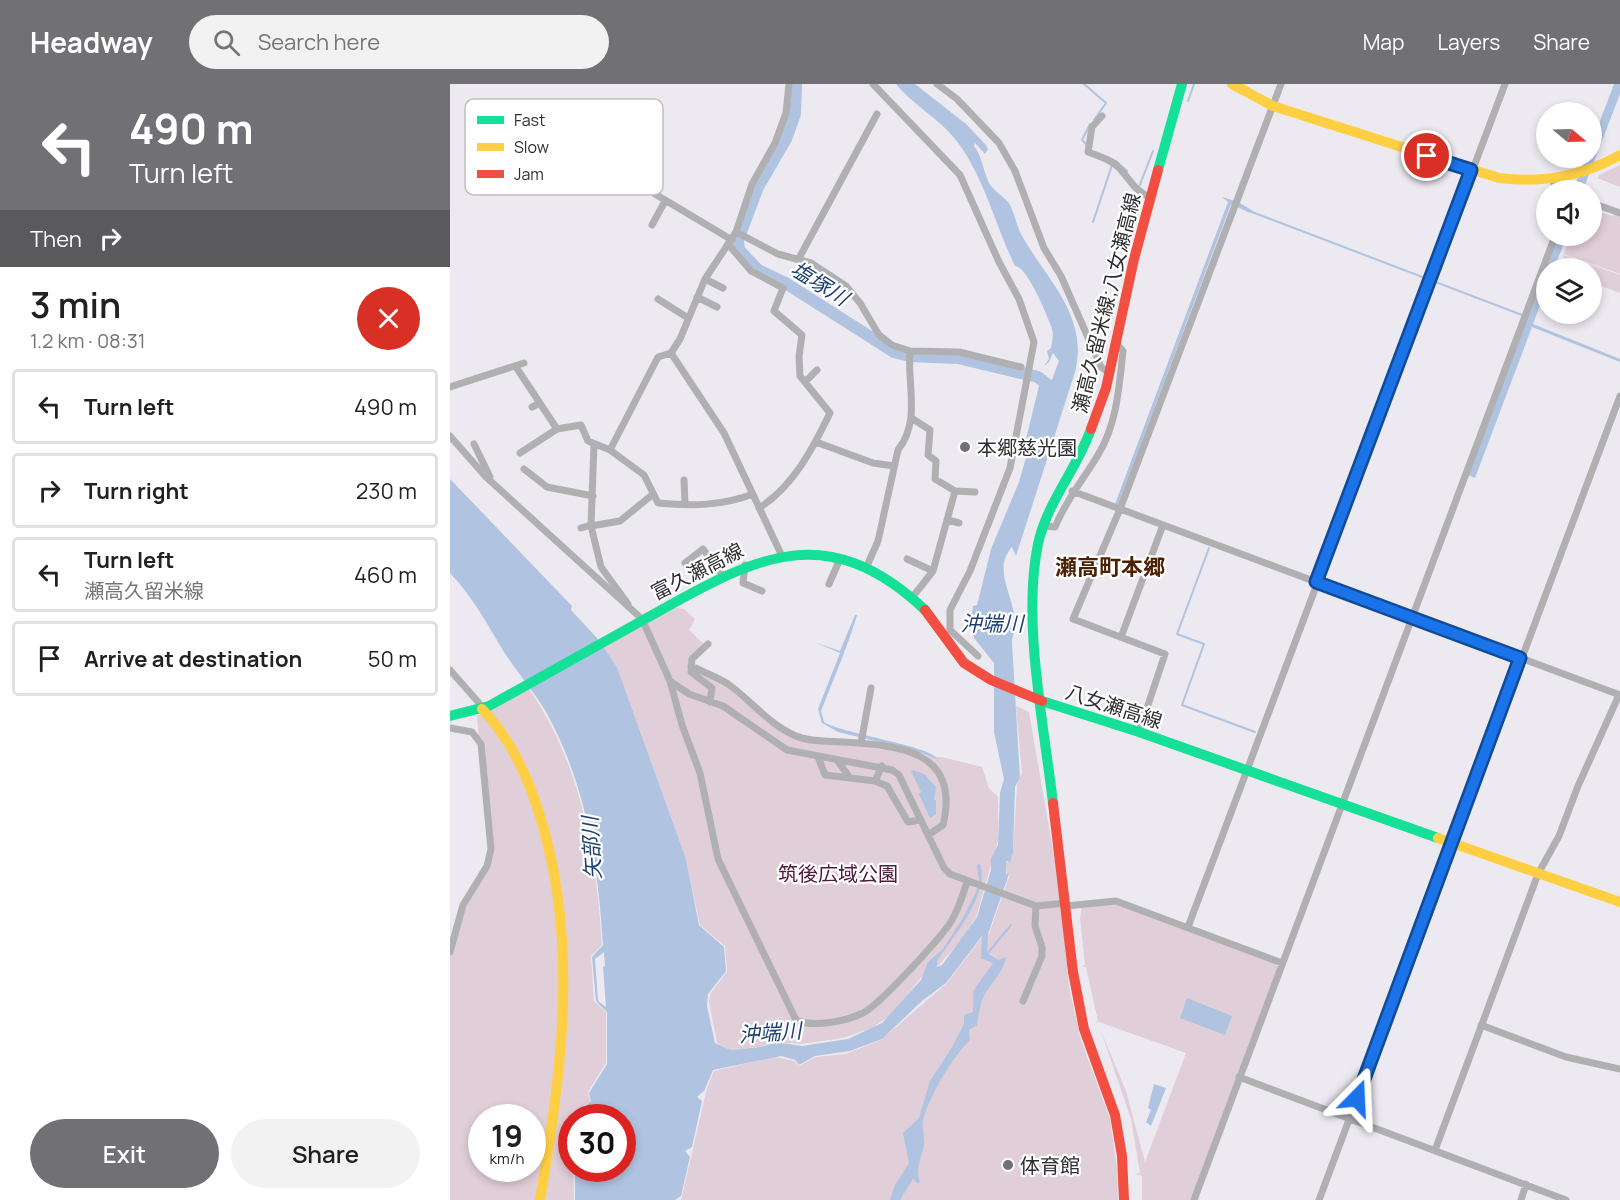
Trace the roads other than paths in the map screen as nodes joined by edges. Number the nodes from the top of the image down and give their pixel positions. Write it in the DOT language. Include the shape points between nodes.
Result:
graph roads {
  1 [pos="789,84"];
  2 [pos="873,84"];
  3 [pos="937,84"];
  4 [pos="1182,84"];
  5 [pos="1232,84"];
  6 [pos="1281,84"];
  7 [pos="1505,84"];
  8 [pos="1273,106"];
  9 [pos="877,114"];
  10 [pos="1102,116"];
  11 [pos="1620,155"];
  12 [pos="1471,170"];
  13 [pos="1567,180"];
  14 [pos="1536,184"];
  15 [pos="656,195"];
  16 [pos="1151,198"];
  17 [pos="665,201"];
  18 [pos="1602,207"];
  19 [pos="1620,213"];
  20 [pos="652,225"];
  21 [pos="736,232"];
  22 [pos="730,242"];
  23 [pos="1551,246"];
  24 [pos="798,260"];
  25 [pos="705,279"];
  26 [pos="723,288"];
  27 [pos="696,297"];
  28 [pos="658,300"];
  29 [pos="717,307"];
  30 [pos="689,320"];
  31 [pos="680,339"];
  32 [pos="1115,342"];
  33 [pos="688,343"];
  34 [pos="910,351"];
  35 [pos="671,353"];
  36 [pos="524,363"];
  37 [pos="516,367"];
  38 [pos="1021,367"];
  39 [pos="817,370"];
  40 [pos="1109,374"];
  41 [pos="804,382"];
  42 [pos="450,387"];
  43 [pos="1620,396"];
  44 [pos="540,403"];
  45 [pos="532,407"];
  46 [pos="913,419"];
  47 [pos="557,429"];
  48 [pos="450,436"];
  49 [pos="816,442"];
  50 [pos="474,444"];
  51 [pos="594,444"];
  52 [pos="610,450"];
  53 [pos="520,453"];
  54 [pos="894,466"];
  55 [pos="524,469"];
  56 [pos="684,480"];
  57 [pos="491,481"];
  58 [pos="955,491"];
  59 [pos="975,492"];
  60 [pos="1072,492"];
  61 [pos="753,494"];
  62 [pos="652,495"];
  63 [pos="593,496"];
  64 [pos="686,504"];
  65 [pos="759,508"];
  66 [pos="1120,509"];
  67 [pos="948,520"];
  68 [pos="959,524"];
  69 [pos="591,525"];
  70 [pos="1163,525"];
  71 [pos="1044,526"];
  72 [pos="581,528"];
  73 [pos="781,554"];
  74 [pos="840,559"];
  75 [pos="907,559"];
  76 [pos="685,563"];
  77 [pos="745,565"];
  78 [pos="866,568"];
  79 [pos="933,571"];
  80 [pos="723,576"];
  81 [pos="1316,582"];
  82 [pos="829,584"];
  83 [pos="762,591"];
  84 [pos="911,599"];
  85 [pos="633,611"];
  86 [pos="1412,618"];
  87 [pos="949,621"];
  88 [pos="638,622"];
  89 [pos="1121,637"];
  90 [pos="945,640"];
  91 [pos="708,644"];
  92 [pos="978,656"];
  93 [pos="1520,658"];
  94 [pos="691,666"];
  95 [pos="450,670"];
  96 [pos="670,681"];
  97 [pos="871,688"];
  98 [pos="1619,695"];
  99 [pos="1042,701"];
  100 [pos="710,702"];
  101 [pos="484,706"];
  102 [pos="450,716"];
  103 [pos="450,728"];
  104 [pos="1139,732"];
  105 [pos="861,743"];
  106 [pos="818,757"];
  107 [pos="837,760"];
  108 [pos="882,766"];
  109 [pos="1246,772"];
  110 [pos="850,778"];
  111 [pos="875,781"];
  112 [pos="1340,804"];
  113 [pos="921,820"];
  114 [pos="928,834"];
  115 [pos="1452,843"];
  116 [pos="1538,874"];
  117 [pos="967,882"];
  118 [pos="1620,902"];
  119 [pos="1066,905"];
  120 [pos="1036,906"];
  121 [pos="1188,927"];
  122 [pos="450,952"];
  123 [pos="1282,963"];
  124 [pos="1023,1001"];
  125 [pos="1481,1025"];
  126 [pos="1620,1069"];
  127 [pos="1239,1077"];
  128 [pos="1349,1118"];
  129 [pos="1434,1150"];
  130 [pos="1526,1185"];
  131 [pos="540,1200"];
  132 [pos="1124,1200"];
  133 [pos="1194,1200"];
  134 [pos="1318,1200"];
  135 [pos="1521,1200"];
  136 [pos="1566,1200"];
  1 -- 21 [label="street" via="786,113 775,143 752,184"];
  2 -- 87 [label="street" via="960,175 1019,299 1034,342 1010,468 970,571 950,610"];
  3 -- 40 [label="street" via="999,143 1015,171 1044,248 1061,276 1101,367"];
  4 -- 16 [label="main road, 瀬高久留米線;八女瀬高線"];
  5 -- 8 [label="main road"];
  6 -- 8 [label="street"];
  7 -- 12 [label="street"];
  8 -- 12 [label="main road"];
  8 -- 66 [label="street"];
  9 -- 24 [label="street"];
  10 -- 16 [label="street" via="1092,127 1088,152 1111,161 1134,189"];
  11 -- 13 [label="main road"];
  12 -- 14 [label="main road"];
  12 -- 81 [label="street"];
  15 -- 17 [label="street"];
  16 -- 32 [label="main road, 瀬高久留米線;八女瀬高線"];
  17 -- 20 [label="street"];
  17 -- 22 [label="street"];
  18 -- 19 [label="street"];
  21 -- 22 [label="street"];
  21 -- 24 [label="street"];
  22 -- 25 [label="street"];
  22 -- 41 [label="street" via="751,271 783,288 774,311 802,335 799,356"];
  23 -- 86 [label="street"];
  24 -- 34 [label="street" via="811,263 846,286 879,335"];
  25 -- 26 [label="street"];
  25 -- 27 [label="street"];
  27 -- 29 [label="street"];
  27 -- 30 [label="street"];
  28 -- 30 [label="street"];
  30 -- 31 [label="street"];
  31 -- 33 [label="street"];
  31 -- 35 [label="street"];
  32 -- 40 [label="main road, 瀬高久留米線;八女瀬高線"];
  32 -- 60 [label="street" via="1123,351 1117,404 1099,454"];
  34 -- 38 [label="street" via="959,352"];
  34 -- 46 [label="street"];
  35 -- 52 [label="street" via="658,357"];
  35 -- 61 [label="street" via="724,433"];
  36 -- 37 [label="street"];
  37 -- 42 [label="street"];
  37 -- 44 [label="street"];
  39 -- 41 [label="street"];
  40 -- 71 [label="main road, 瀬高久留米線;八女瀬高線" via="1089,435"];
  41 -- 49 [label="street" via="830,413"];
  43 -- 93 [label="street"];
  44 -- 45 [label="street"];
  44 -- 47 [label="street"];
  46 -- 54 [label="street"];
  46 -- 58 [label="street" via="930,430 928,455 936,460 935,479"];
  47 -- 51 [label="street" via="581,425 588,441"];
  47 -- 53 [label="street"];
  48 -- 57 [label="street"];
  49 -- 54 [label="street" via="873,463"];
  49 -- 65 [label="street" via="789,482"];
  50 -- 57 [label="street"];
  51 -- 52 [label="street"];
  51 -- 63 [label="street"];
  52 -- 62 [label="street" via="644,475"];
  54 -- 78 [label="street" via="878,541"];
  55 -- 63 [label="street" via="548,487"];
  56 -- 64 [label="street"];
  57 -- 85 [label="street"];
  58 -- 59 [label="street"];
  58 -- 67 [label="street"];
  60 -- 66 [label="street"];
  60 -- 71 [label="street" via="1055,527"];
  61 -- 64 [label="street" via="730,503"];
  61 -- 65 [label="street"];
  62 -- 64 [label="street" via="658,503"];
  62 -- 69 [label="street" via="620,521"];
  63 -- 69 [label="street"];
  65 -- 73 [label="street"];
  66 -- 70 [label="street"];
  66 -- 89 [label="street" via="1073,619"];
  67 -- 68 [label="street"];
  67 -- 79 [label="street"];
  69 -- 72 [label="street"];
  69 -- 85 [label="street" via="601,567"];
  70 -- 81 [label="street"];
  70 -- 89 [label="street"];
  71 -- 99 [label="main road, 瀬高久留米線;八女瀬高線" via="1033,587"];
  73 -- 74 [label="main road, 富久瀬高線"];
  73 -- 77 [label="main road, 富久瀬高線"];
  74 -- 78 [label="main road, 富久瀬高線"];
  74 -- 82 [label="street"];
  75 -- 79 [label="street"];
  76 -- 80 [label="street" via="703,549"];
  77 -- 80 [label="main road, 富久瀬高線"];
  77 -- 83 [label="street" via="743,583"];
  78 -- 84 [label="main road, 富久瀬高線"];
  79 -- 84 [label="street"];
  80 -- 88 [label="main road, 富久瀬高線"];
  81 -- 86 [label="street"];
  81 -- 109 [label="street"];
  84 -- 90 [label="main road, 富久瀬高線" via="932,618"];
  85 -- 88 [label="street"];
  86 -- 93 [label="street"];
  86 -- 112 [label="street"];
  87 -- 90 [label="street"];
  87 -- 92 [label="street" via="954,637"];
  88 -- 96 [label="street"];
  88 -- 101 [label="main road, 富久瀬高線"];
  89 -- 104 [label="street" via="1165,654"];
  90 -- 99 [label="main road, 富久瀬高線" via="966,665"];
  91 -- 94 [label="street" via="692,659"];
  93 -- 98 [label="street"];
  93 -- 115 [label="street"];
  94 -- 100 [label="street" via="697,679 712,688"];
  94 -- 105 [label="street" via="727,684 763,717 798,737"];
  95 -- 101 [label="street"];
  96 -- 100 [label="street"];
  96 -- 117 [label="street" via="700,773 717,859 796,1020 838,1021 864,1013 881,1000 944,933"];
  97 -- 105 [label="street"];
  98 -- 116 [label="street" via="1559,836"];
  99 -- 104 [label="main road, 八女瀬高線"];
  99 -- 119 [label="main road, 八女瀬高線"];
  100 -- 106 [label="street" via="787,750"];
  101 -- 102 [label="main road, 富久瀬高線"];
  101 -- 131 [label="main road" via="527,779 543,820 557,891 563,955 563,1045"];
  103 -- 122 [label="street" via="472,732 481,744 491,849 487,866 463,905"];
  104 -- 109 [label="main road, 八女瀬高線"];
  105 -- 114 [label="street" via="927,759 941,773 945,818 943,825"];
  106 -- 107 [label="street"];
  106 -- 110 [label="street" via="825,776"];
  107 -- 108 [label="street"];
  107 -- 110 [label="street"];
  108 -- 111 [label="street"];
  108 -- 113 [label="street" via="899,775"];
  109 -- 112 [label="main road, 八女瀬高線"];
  109 -- 121 [label="street"];
  110 -- 111 [label="street"];
  111 -- 113 [label="street" via="892,790 908,822"];
  112 -- 115 [label="main road, 八女瀬高線"];
  112 -- 123 [label="street"];
  113 -- 114 [label="street"];
  114 -- 117 [label="street" via="944,868"];
  115 -- 116 [label="main road, 八女瀬高線"];
  115 -- 128 [label="street"];
  116 -- 118 [label="main road, 八女瀬高線"];
  116 -- 125 [label="street"];
  117 -- 120 [label="street"];
  119 -- 120 [label="street"];
  119 -- 121 [label="street" via="1116,901"];
  119 -- 132 [label="main road, 八女瀬高線" via="1080,1011 1119,1133"];
  120 -- 124 [label="street" via="1035,926 1042,956"];
  121 -- 123 [label="street"];
  123 -- 127 [label="street"];
  125 -- 126 [label="street" via="1566,1057"];
  125 -- 129 [label="street"];
  127 -- 128 [label="street"];
  127 -- 133 [label="street"];
  128 -- 129 [label="street"];
  128 -- 134 [label="street"];
  129 -- 130 [label="street"];
  130 -- 135 [label="street"];
  130 -- 136 [label="street"];
}
